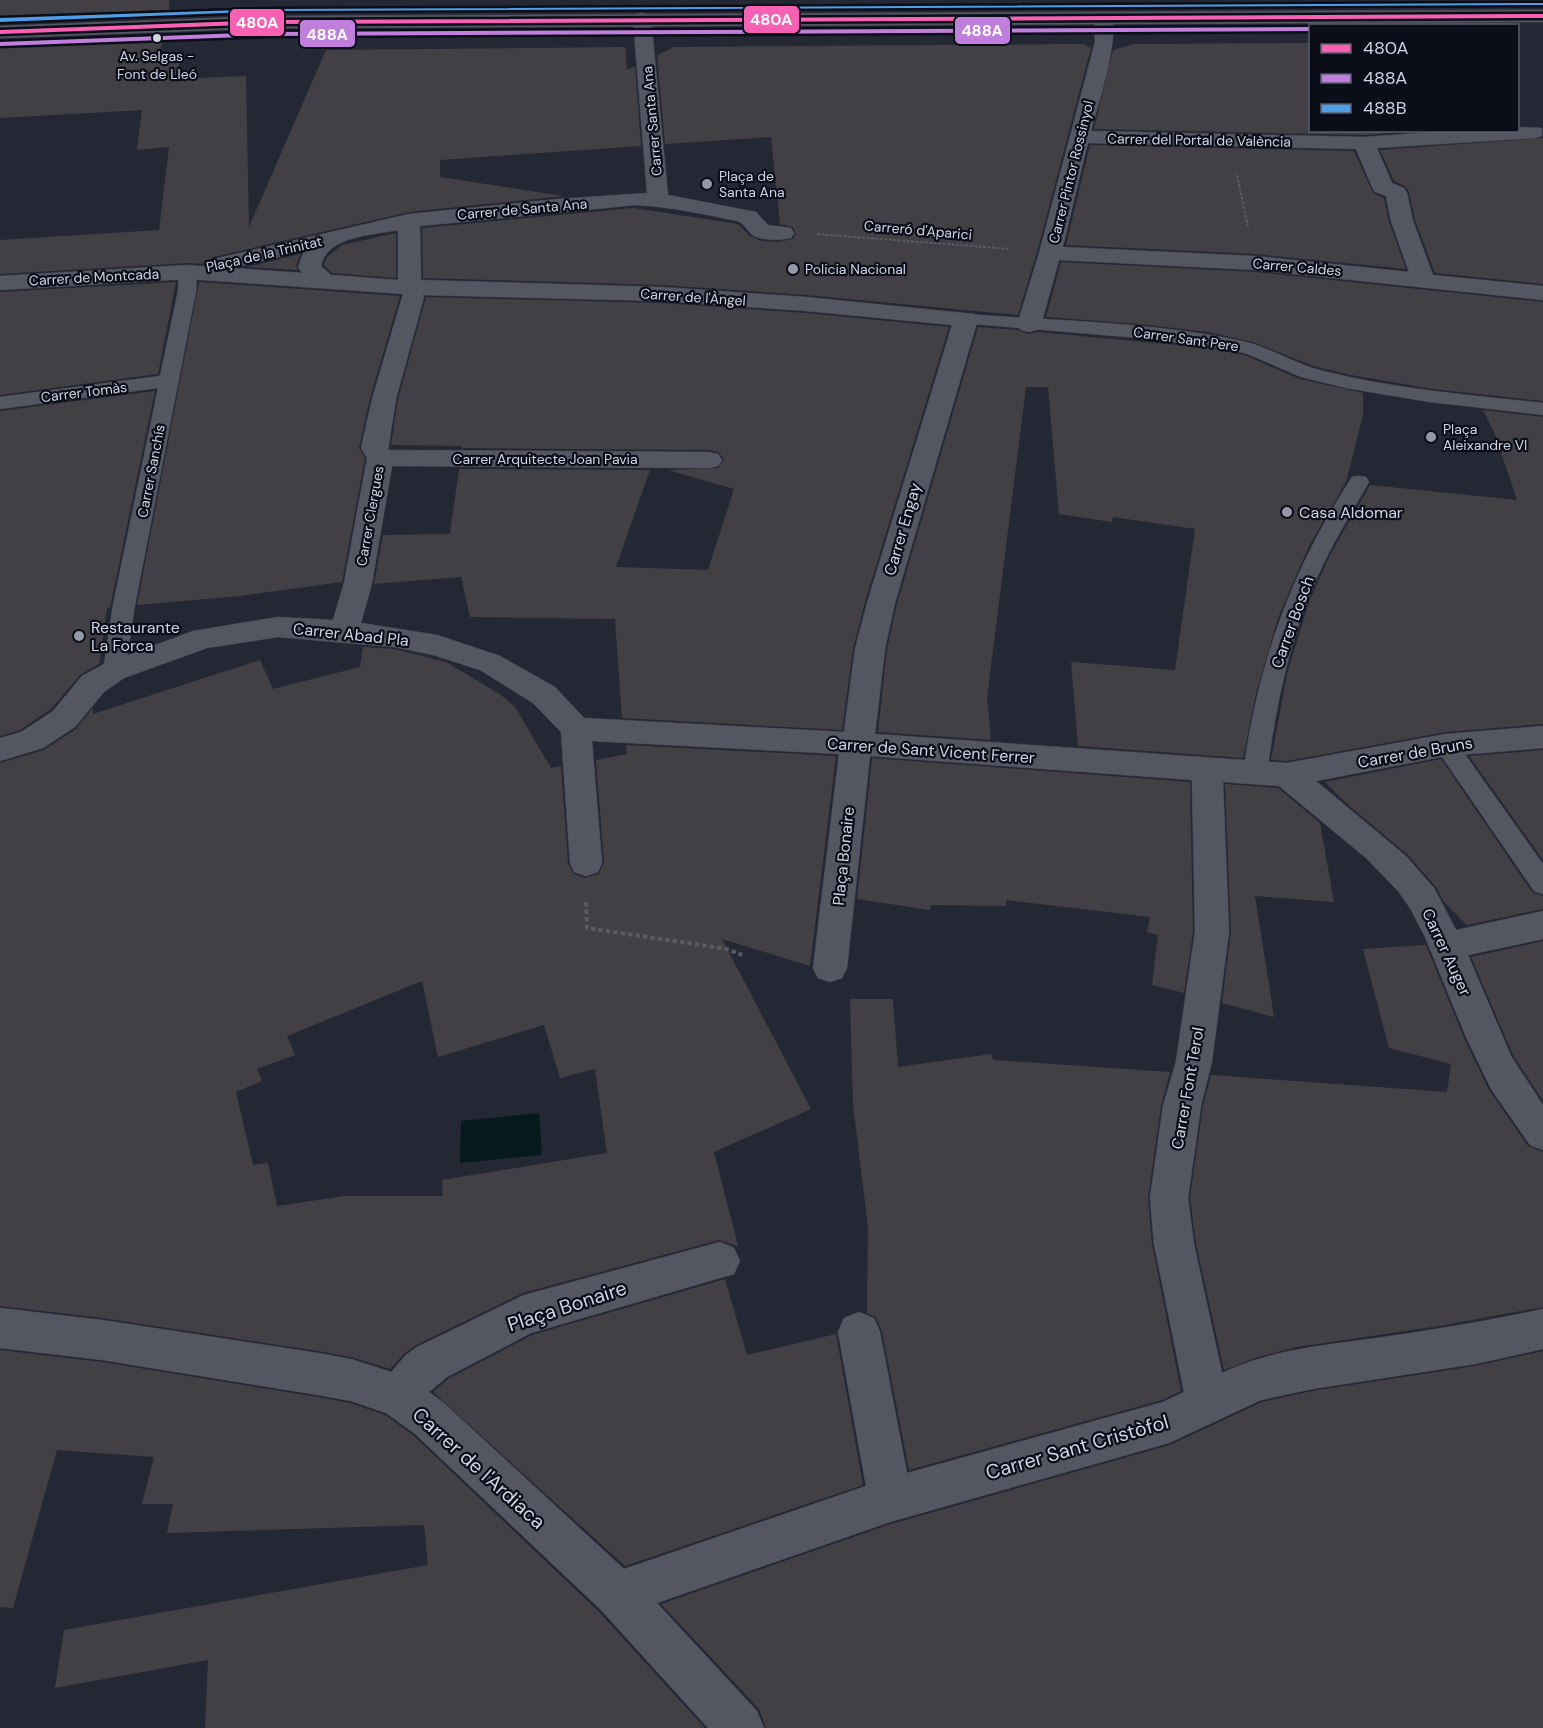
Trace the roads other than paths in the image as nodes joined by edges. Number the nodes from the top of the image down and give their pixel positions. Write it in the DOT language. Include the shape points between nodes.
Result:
graph roads {
  1 [pos="1543,16"];
  2 [pos="1103,18"];
  3 [pos="642,19"];
  4 [pos="1459,21"];
  5 [pos="0,32"];
  6 [pos="1534,130"];
  7 [pos="1519,131"];
  8 [pos="1508,132"];
  9 [pos="1080,137"];
  10 [pos="1364,143"];
  11 [pos="636,199"];
  12 [pos="658,200"];
  13 [pos="409,220"];
  14 [pos="783,232"];
  15 [pos="333,238"];
  16 [pos="1050,253"];
  17 [pos="188,272"];
  18 [pos="1423,279"];
  19 [pos="324,281"];
  20 [pos="0,283"];
  21 [pos="416,292"];
  22 [pos="1543,293"];
  23 [pos="966,319"];
  24 [pos="1029,325"];
  25 [pos="168,381"];
  26 [pos="0,403"];
  27 [pos="1543,408"];
  28 [pos="380,458"];
  29 [pos="709,460"];
  30 [pos="1359,482"];
  31 [pos="345,631"];
  32 [pos="114,670"];
  33 [pos="576,729"];
  34 [pos="1543,736"];
  35 [pos="858,744"];
  36 [pos="1446,745"];
  37 [pos="0,750"];
  38 [pos="1207,770"];
  39 [pos="1271,774"];
  40 [pos="586,862"];
  41 [pos="1543,884"];
  42 [pos="1543,925"];
  43 [pos="1448,946"];
  44 [pos="831,968"];
  45 [pos="1543,1133"];
  46 [pos="720,1261"];
  47 [pos="0,1328"];
  48 [pos="1543,1329"];
  49 [pos="859,1332"];
  50 [pos="398,1396"];
  51 [pos="1207,1404"];
  52 [pos="890,1500"];
  53 [pos="617,1594"];
  54 [pos="740,1728"];
  1 -- 4 [label="street"];
  2 -- 3 [label="street"];
  2 -- 4 [label="street"];
  2 -- 9 [label="street, Carrer Pintor Rossinyol" via="1104,42"];
  3 -- 5 [label="street" via="261,22"];
  3 -- 12 [label="street, Carrer Santa Ana"];
  6 -- 7 [label="street, Carrer del Portal de València"];
  8 -- 10 [label="street, Carrer del Portal de València"];
  9 -- 10 [label="street, Carrer del Portal de València"];
  9 -- 16 [label="street, Carrer Pintor Rossinyol"];
  10 -- 18 [label="street" via="1383,187 1396,193"];
  11 -- 12 [label="street, Carrer Santa Ana"];
  11 -- 13 [label="street, Carrer de Santa Ana"];
  12 -- 14 [label="street" via="748,217 761,231"];
  13 -- 15 [label="street, Plaça de la Trinitat"];
  13 -- 21 [label="street" via="410,283"];
  15 -- 17 [label="street, Plaça de la Trinitat"];
  15 -- 19 [label="street, Plaça de la Trinitat" via="311,256 309,267"];
  16 -- 18 [label="street, Carrer Caldes" via="1255,263"];
  16 -- 24 [label="street, Carrer Pintor Rossinyol"];
  17 -- 19 [label="street, Plaça de la Trinitat"];
  17 -- 20 [label="street, Carrer de Montcada"];
  17 -- 25 [label="lane, Carrer Sanchís"];
  18 -- 22 [label="street, Carrer Caldes"];
  19 -- 21 [label="street, Plaça de la Trinitat"];
  21 -- 23 [label="street, Carrer de l'Àngel" via="661,294"];
  21 -- 28 [label="street, Carrer Clergues" via="384,399 374,448"];
  23 -- 24 [label="lane, Carrer Sant Pere"];
  23 -- 35 [label="street, Carrer Engay" via="880,603"];
  24 -- 27 [label="lane, Carrer Sant Pere" via="1137,332 1244,347 1294,369 1345,382"];
  25 -- 26 [label="lane, Carrer Tomàs"];
  25 -- 32 [label="lane, Carrer Sanchís"];
  28 -- 29 [label="street, Carrer Arquitecte Joan Pavia"];
  28 -- 31 [label="street, Carrer Clergues" via="358,583"];
  30 -- 39 [label="lane, Carrer Bosch" via="1321,548 1289,619 1260,730"];
  31 -- 32 [label="street, Carrer Abad Pla" via="300,627 254,629 203,638"];
  31 -- 33 [label="street, Carrer Abad Pla" via="437,645 490,663 544,695"];
  32 -- 37 [label="street, Carrer Abad Pla" via="93,684 64,719 32,740"];
  33 -- 35 [label="street, Carrer de Sant Vicent Ferrer"];
  33 -- 40 [label="street"];
  34 -- 36 [label="street, Carrer de Bruns"];
  35 -- 38 [label="street, Carrer de Sant Vicent Ferrer"];
  35 -- 44 [label="street, Plaça Bonaire"];
  36 -- 39 [label="street, Carrer de Bruns"];
  36 -- 41 [label="lane"];
  38 -- 39 [label="street, Carrer de Sant Vicent Ferrer"];
  38 -- 51 [label="street, Carrer Font Terol" via="1212,932 1169,1198 1174,1244"];
  39 -- 43 [label="street, Carrer Auger" via="1394,865 1421,897"];
  42 -- 43 [label="street"];
  43 -- 45 [label="street, Carrer Auger" via="1492,1056 1518,1102"];
  46 -- 50 [label="street, Plaça Bonaire" via="524,1315 432,1362"];
  47 -- 50 [label="street, Carrer de l'Ardiaca" via="318,1374"];
  48 -- 51 [label="street, Carrer Sant Cristòfol" via="1261,1379"];
  49 -- 52 [label="street"];
  50 -- 53 [label="street, Carrer de l'Ardiaca" via="429,1418"];
  51 -- 52 [label="street, Carrer Sant Cristòfol" via="1169,1422"];
  52 -- 53 [label="street, Carrer Sant Cristòfol"];
  53 -- 54 [label="street, Carrer de l'Ardiaca"];
}
